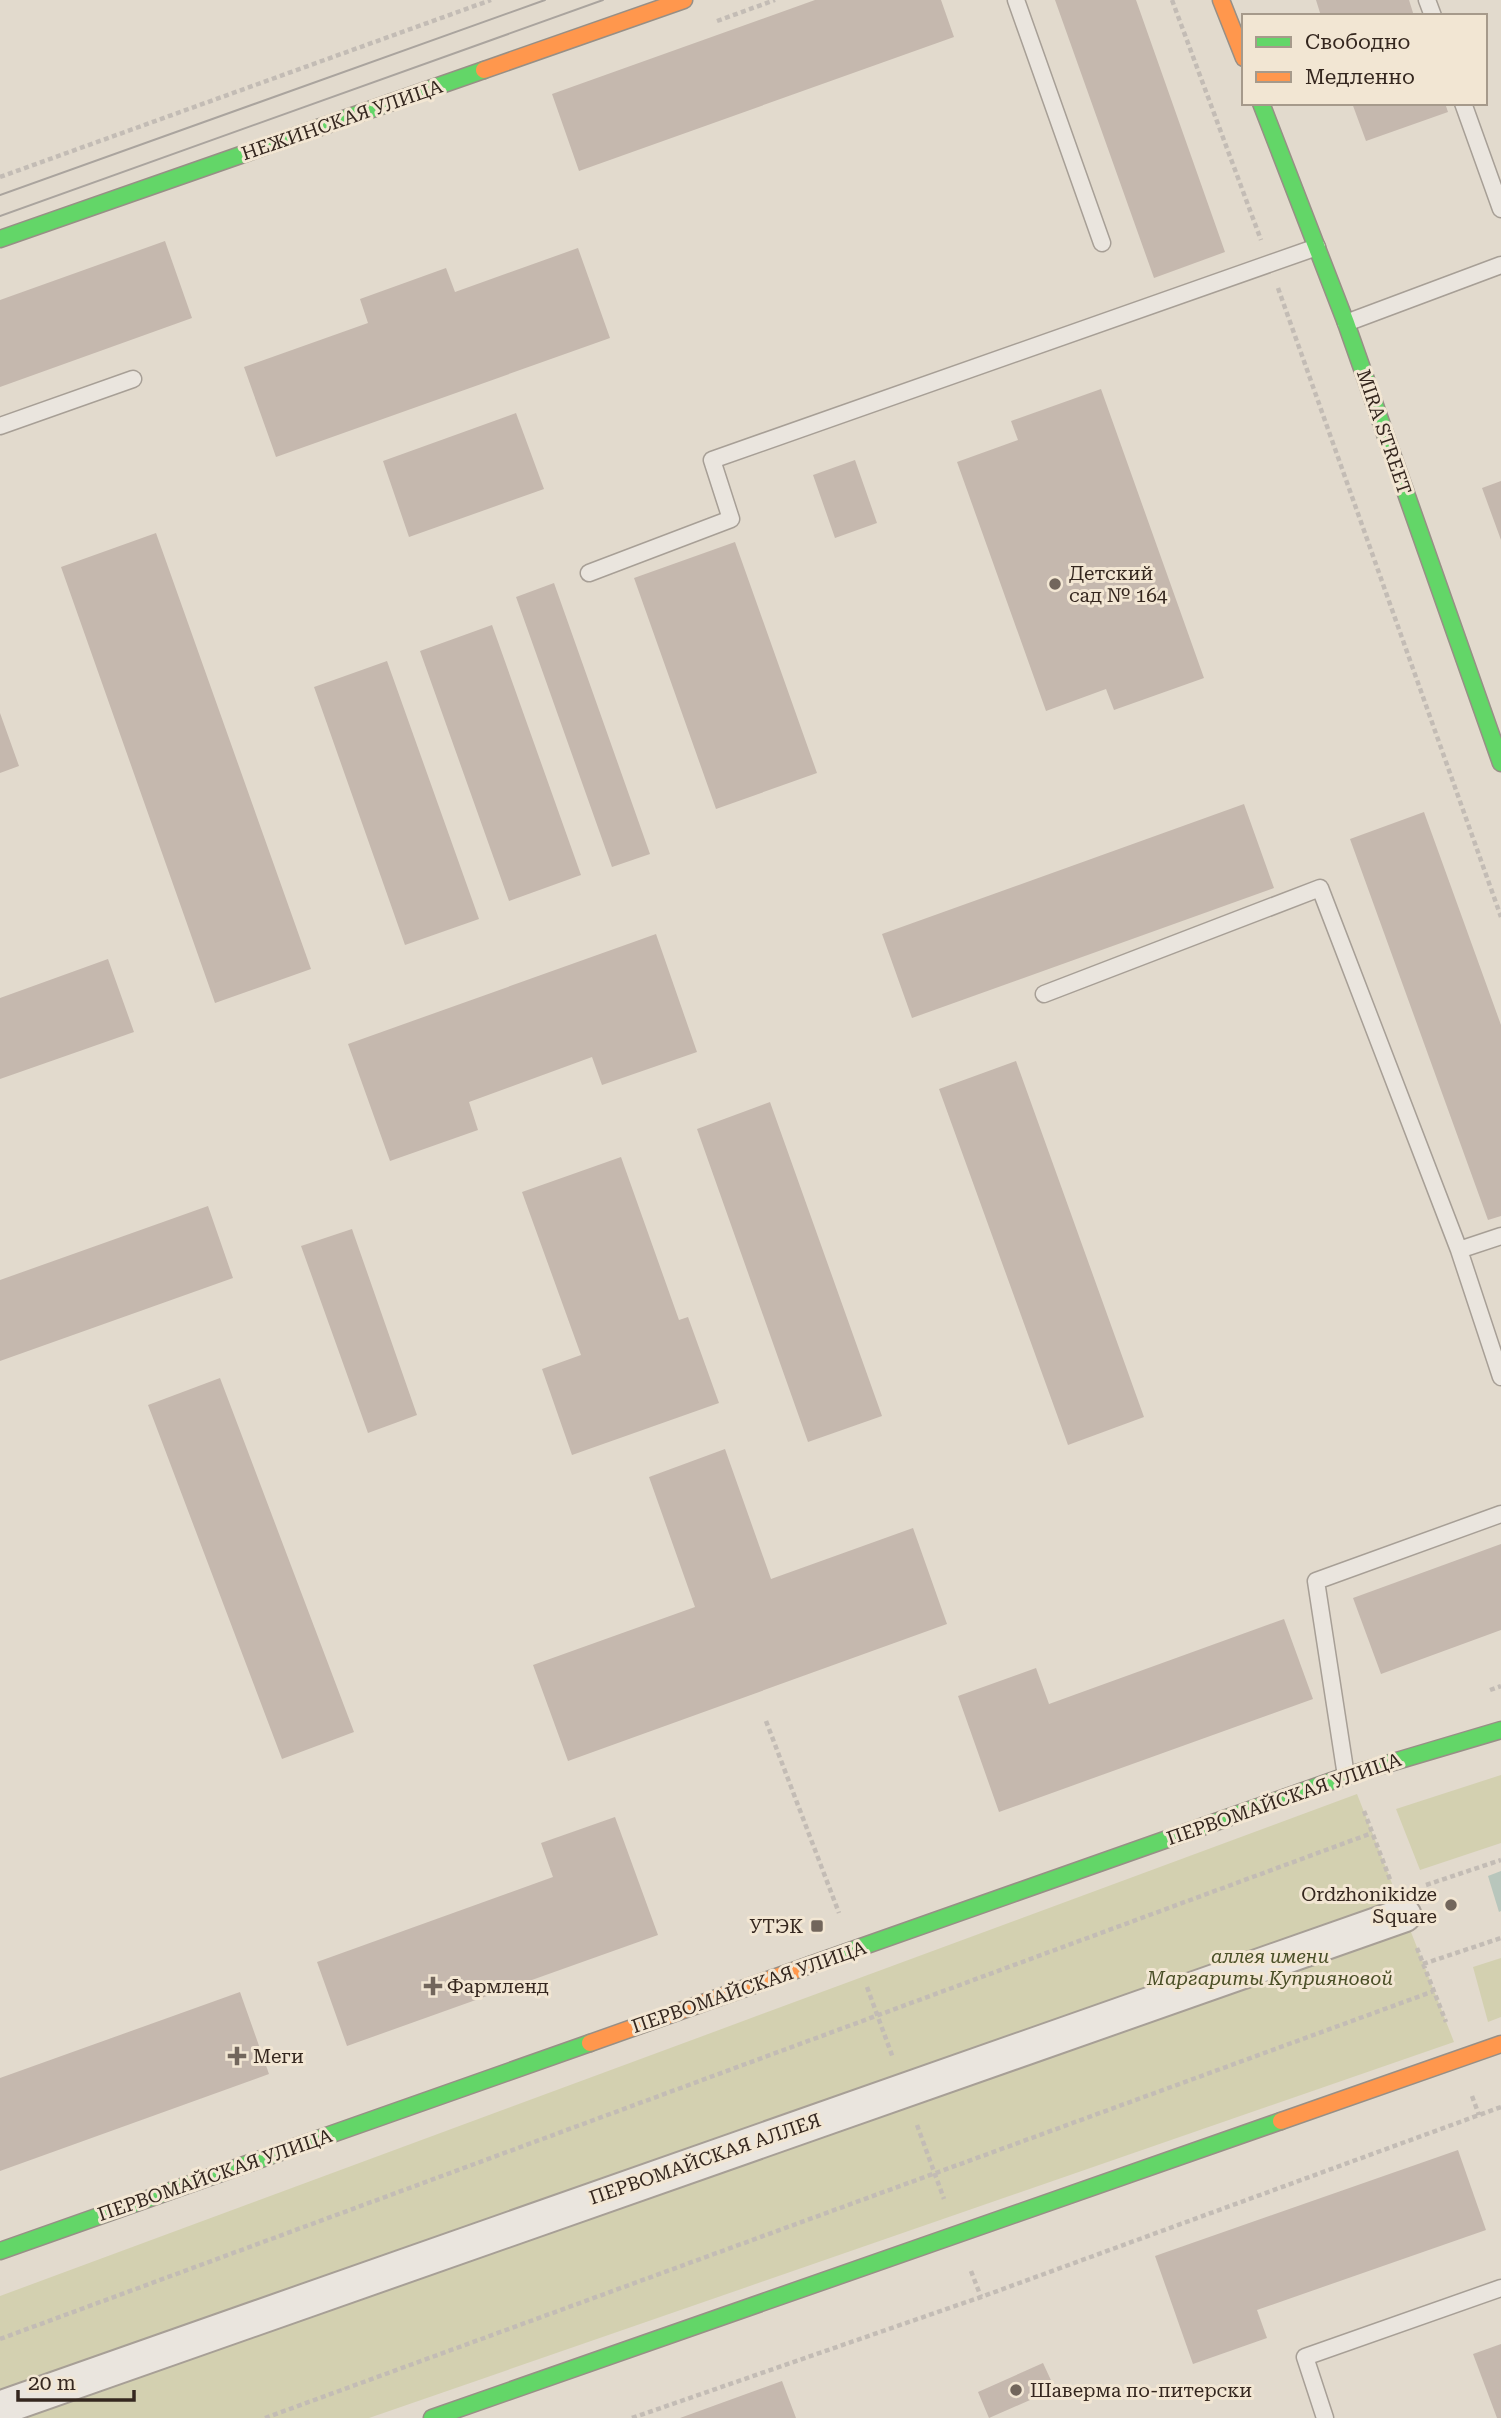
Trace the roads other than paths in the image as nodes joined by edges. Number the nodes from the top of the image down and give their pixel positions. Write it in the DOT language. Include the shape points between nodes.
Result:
graph roads {
  1 [pos="684,0"];
  2 [pos="1016,0"];
  3 [pos="1221,0"];
  4 [pos="1242,53"];
  5 [pos="1262,105"];
  6 [pos="1465,105"];
  7 [pos="1501,209"];
  8 [pos="0,239"];
  9 [pos="1101,243"];
  10 [pos="1317,247"];
  11 [pos="1501,265"];
  12 [pos="1346,323"];
  13 [pos="133,379"];
  14 [pos="0,426"];
  15 [pos="589,573"];
  16 [pos="1501,763"];
  17 [pos="1044,994"];
  18 [pos="1501,1236"];
  19 [pos="1460,1250"];
  20 [pos="1501,1377"];
  21 [pos="1501,1514"];
  22 [pos="1501,1730"];
  23 [pos="1346,1776"];
  24 [pos="1404,1915"];
  25 [pos="1501,2044"];
  26 [pos="0,2251"];
  27 [pos="1501,2288"];
  28 [pos="6,2406"];
  29 [pos="432,2418"];
  30 [pos="1325,2418"];
  1 -- 8 [label="main road, НЕЖИНСКАЯ УЛИЦА"];
  2 -- 9 [label="lane"];
  3 -- 4 [label="main road"];
  5 -- 10 [label="main road, MIRA STREET"];
  6 -- 7 [label="lane"];
  10 -- 12 [label="main road, MIRA STREET"];
  10 -- 15 [label="lane" via="712,460 731,519"];
  11 -- 12 [label="lane"];
  12 -- 16 [label="main road, MIRA STREET"];
  13 -- 14 [label="lane"];
  17 -- 19 [label="lane" via="1320,888"];
  18 -- 19 [label="lane"];
  19 -- 20 [label="lane"];
  21 -- 23 [label="lane" via="1316,1581"];
  22 -- 23 [label="main road, ПЕРВОМАЙСКАЯ УЛИЦА"];
  23 -- 26 [label="main road, ПЕРВОМАЙСКАЯ УЛИЦА"];
  24 -- 28 [label="street, ПЕРВОМАЙСКАЯ АЛЛЕЯ"];
  25 -- 29 [label="main road"];
  27 -- 30 [label="lane" via="1305,2357"];
}
